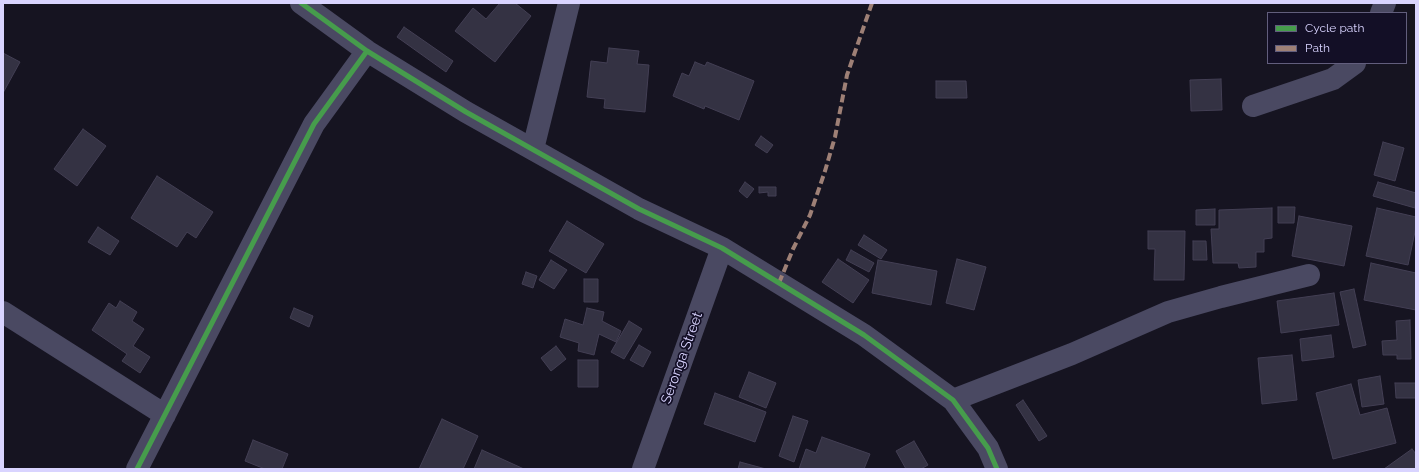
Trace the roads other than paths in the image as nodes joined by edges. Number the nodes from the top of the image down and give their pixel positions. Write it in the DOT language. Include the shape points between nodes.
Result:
graph roads {
  1 [pos="301,3"];
  2 [pos="569,3"];
  3 [pos="367,51"];
  4 [pos="1354,64"];
  5 [pos="1253,106"];
  6 [pos="533,149"];
  7 [pos="722,248"];
  8 [pos="1309,275"];
  9 [pos="3,312"];
  10 [pos="953,400"];
  11 [pos="165,415"];
  12 [pos="988,448"];
  13 [pos="137,469"];
  14 [pos="643,469"];
  15 [pos="997,469"];
  16 [pos="1013,469"];
  1 -- 3 [label="street"];
  2 -- 6 [label="street"];
  3 -- 6 [label="street" via="466,112"];
  3 -- 11 [label="street" via="314,124"];
  4 -- 5 [label="street" via="1333,79"];
  6 -- 7 [label="street" via="639,208"];
  7 -- 10 [label="street" via="864,335"];
  7 -- 14 [label="street, Seronga Street"];
  8 -- 10 [label="street" via="1168,312 1072,354"];
  9 -- 11 [label="street"];
  10 -- 12 [label="street"];
  11 -- 13 [label="street"];
  12 -- 15 [label="street"];
  12 -- 16 [label="street"];
}
